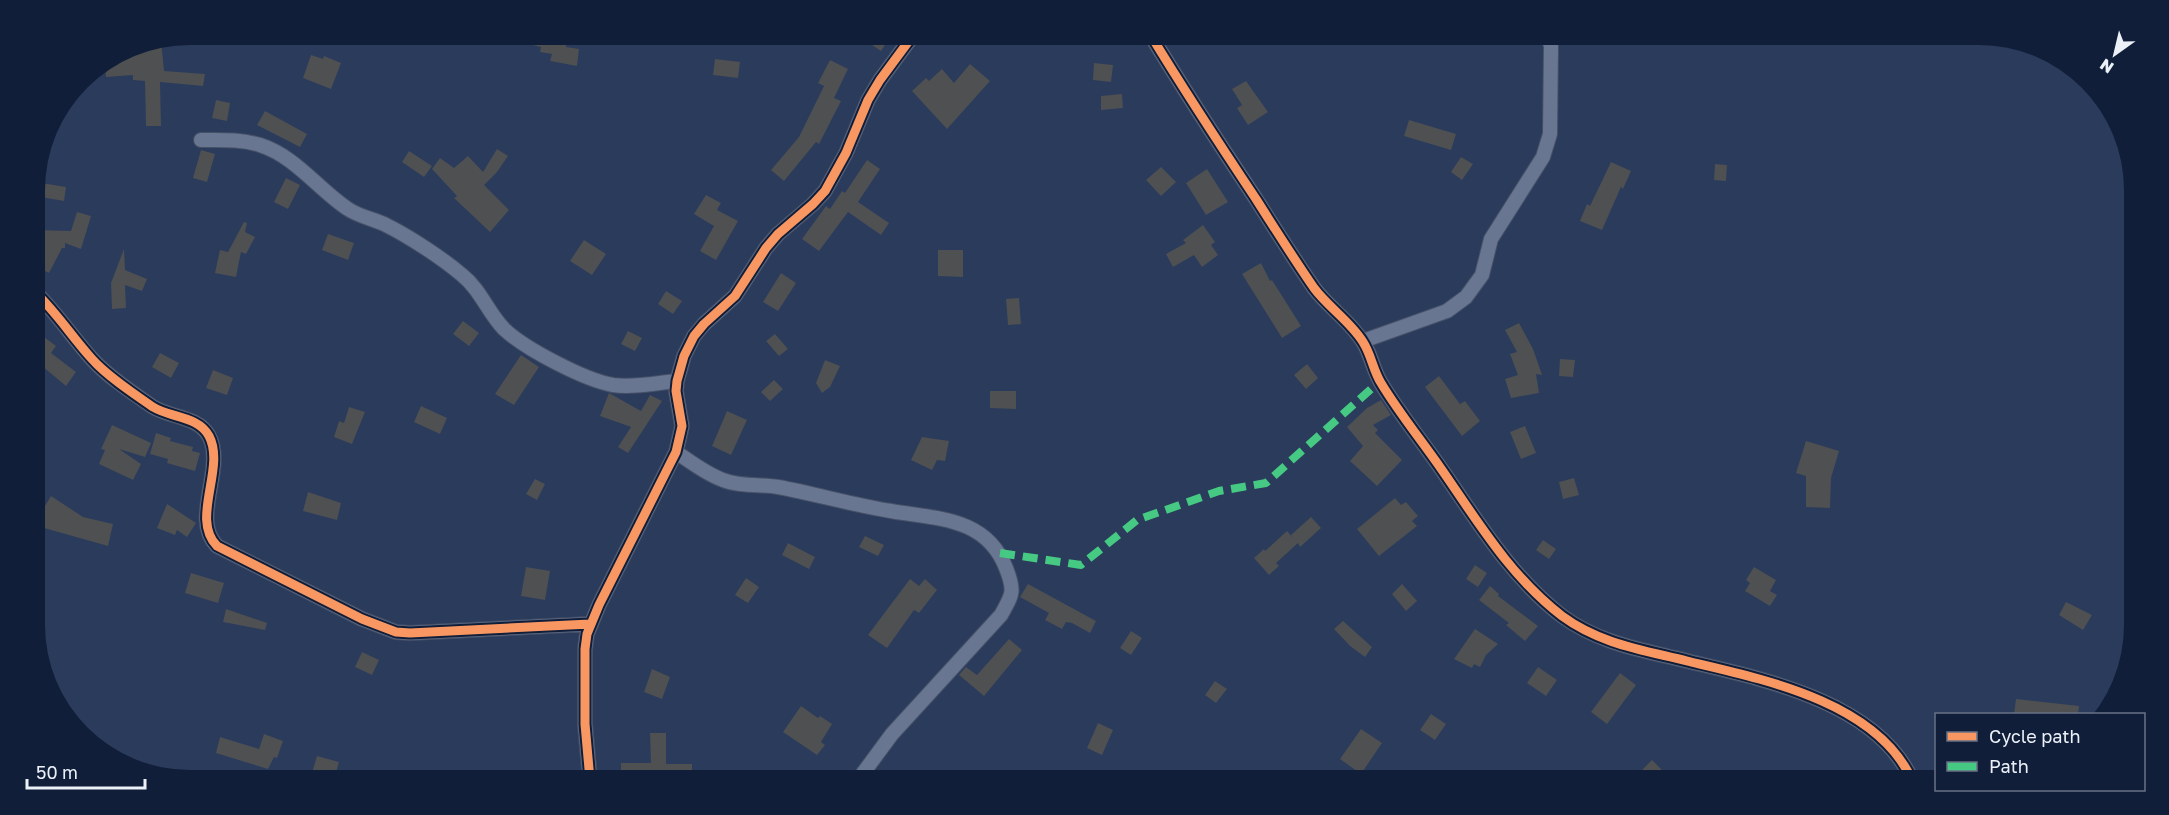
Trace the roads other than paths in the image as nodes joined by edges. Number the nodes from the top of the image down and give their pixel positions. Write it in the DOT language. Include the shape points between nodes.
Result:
graph roads {
  1 [pos="906,45"];
  2 [pos="1156,45"];
  3 [pos="1551,45"];
  4 [pos="201,140"];
  5 [pos="45,302"];
  6 [pos="1363,341"];
  7 [pos="677,381"];
  8 [pos="676,452"];
  9 [pos="590,624"];
  10 [pos="589,770"];
  11 [pos="865,770"];
  12 [pos="1907,770"];
  1 -- 7 [label="street" via="868,100 825,191 778,234 735,296 704,324 684,356"];
  2 -- 6 [label="street" via="1316,291"];
  3 -- 6 [label="street" via="1550,134 1543,157 1491,239 1482,275 1466,297 1447,311"];
  4 -- 7 [label="street" via="248,142 282,156 348,209 398,232 462,275 504,329 560,364 615,386"];
  5 -- 9 [label="street" via="98,365 154,407 200,426 208,435 213,459 206,524 211,541 217,546 362,619 396,632"];
  6 -- 12 [label="street" via="1386,390 1497,549 1541,599 1593,636 1762,681 1826,703 1872,731"];
  7 -- 8 [label="street" via="682,426"];
  8 -- 9 [label="street"];
  8 -- 11 [label="street" via="725,481 930,515 959,524 980,534 1000,553 1013,586 1001,615 892,734"];
  9 -- 10 [label="street" via="585,649"];
}
